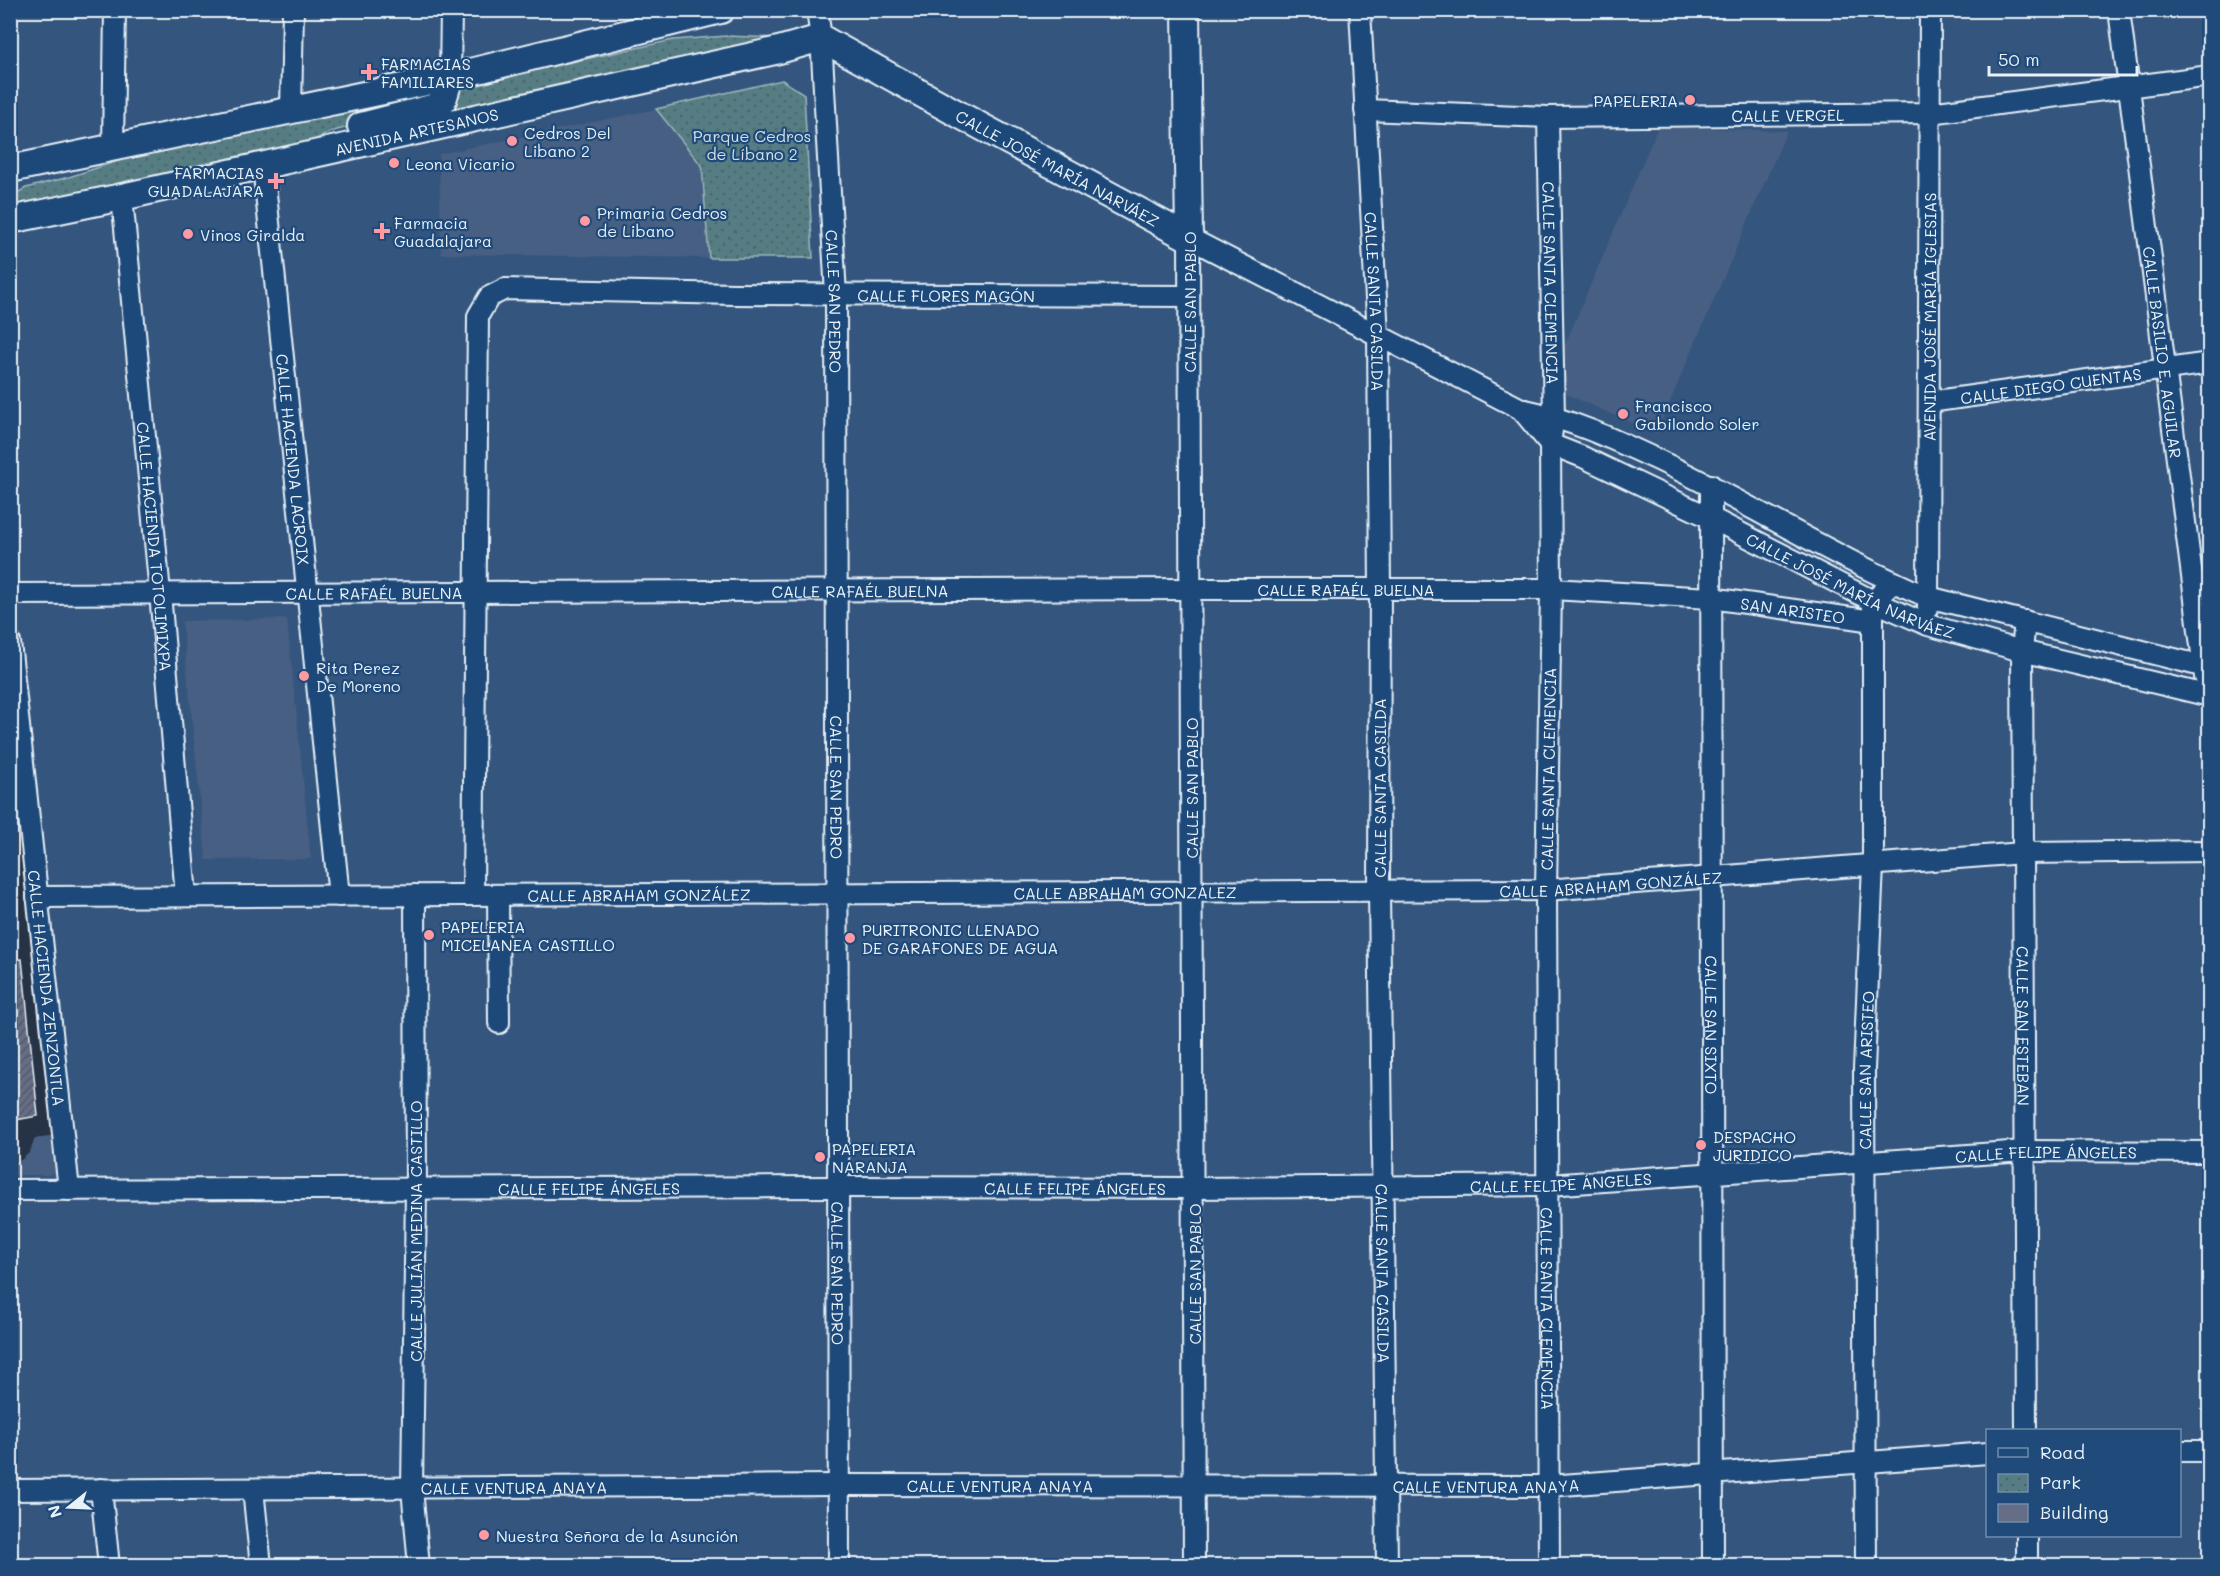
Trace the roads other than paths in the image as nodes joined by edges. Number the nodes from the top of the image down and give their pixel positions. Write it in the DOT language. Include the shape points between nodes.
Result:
graph roads {
  1 [pos="115,10"];
  2 [pos="293,10"];
  3 [pos="451,10"];
  4 [pos="721,10"];
  5 [pos="817,10"];
  6 [pos="1186,10"];
  7 [pos="1360,10"];
  8 [pos="1930,10"];
  9 [pos="2119,10"];
  10 [pos="821,38"];
  11 [pos="2210,76"];
  12 [pos="450,77"];
  13 [pos="2128,87"];
  14 [pos="291,110"];
  15 [pos="1365,110"];
  16 [pos="1930,113"];
  17 [pos="1548,117"];
  18 [pos="113,147"];
  19 [pos="292,159"];
  20 [pos="263,165"];
  21 [pos="10,168"];
  22 [pos="122,197"];
  23 [pos="10,220"];
  24 [pos="1189,238"];
  25 [pos="836,295"];
  26 [pos="1189,296"];
  27 [pos="1378,335"];
  28 [pos="2210,363"];
  29 [pos="2166,368"];
  30 [pos="1929,402"];
  31 [pos="1521,409"];
  32 [pos="1554,416"];
  33 [pos="1550,444"];
  34 [pos="1711,485"];
  35 [pos="1711,518"];
  36 [pos="1894,582"];
  37 [pos="1190,589"];
  38 [pos="1551,589"];
  39 [pos="837,590"];
  40 [pos="1380,590"];
  41 [pos="475,592"];
  42 [pos="160,593"];
  43 [pos="307,593"];
  44 [pos="10,594"];
  45 [pos="1928,597"];
  46 [pos="1711,598"];
  47 [pos="1873,601"];
  48 [pos="1874,621"];
  49 [pos="2025,621"];
  50 [pos="1928,625"];
  51 [pos="10,642"];
  52 [pos="2022,651"];
  53 [pos="2207,667"];
  54 [pos="2208,695"];
  55 [pos="2210,851"];
  56 [pos="2023,853"];
  57 [pos="1873,865"];
  58 [pos="1713,877"];
  59 [pos="1192,890"];
  60 [pos="1379,890"];
  61 [pos="1546,890"];
  62 [pos="838,893"];
  63 [pos="415,895"];
  64 [pos="473,895"];
  65 [pos="498,895"];
  66 [pos="186,896"];
  67 [pos="339,896"];
  68 [pos="37,897"];
  69 [pos="499,1023"];
  70 [pos="2024,1151"];
  71 [pos="2210,1152"];
  72 [pos="1864,1162"];
  73 [pos="1713,1173"];
  74 [pos="1382,1185"];
  75 [pos="1548,1185"];
  76 [pos="838,1187"];
  77 [pos="1194,1188"];
  78 [pos="416,1189"];
  79 [pos="10,1190"];
  80 [pos="69,1190"];
  81 [pos="2026,1429"];
  82 [pos="2181,1451"];
  83 [pos="2210,1451"];
  84 [pos="1986,1453"];
  85 [pos="1865,1462"];
  86 [pos="1713,1474"];
  87 [pos="839,1485"];
  88 [pos="1194,1486"];
  89 [pos="1386,1486"];
  90 [pos="1549,1486"];
  91 [pos="412,1488"];
  92 [pos="253,1489"];
  93 [pos="10,1490"];
  94 [pos="101,1490"];
  95 [pos="2027,1537"];
  96 [pos="109,1566"];
  97 [pos="261,1566"];
  98 [pos="419,1566"];
  99 [pos="839,1566"];
  100 [pos="1194,1566"];
  101 [pos="1387,1566"];
  102 [pos="1549,1566"];
  103 [pos="1713,1566"];
  104 [pos="1866,1566"];
  105 [pos="2027,1566"];
  1 -- 18 [label="street"];
  2 -- 14 [label="street"];
  3 -- 12 [label="street"];
  4 -- 12 [label="main road"];
  5 -- 10 [label="street, CALLE SAN PEDRO"];
  6 -- 24 [label="main road, CALLE SAN PABLO"];
  7 -- 15 [label="street, CALLE SANTA CASILDA"];
  8 -- 16 [label="street, AVENIDA JOSÉ MARÍA IGLESIAS"];
  9 -- 13 [label="street, CALLE BASILIO E. AGUILAR"];
  10 -- 19 [label="main road, AVENIDA ARTESANOS"];
  10 -- 24 [label="main road, CALLE JOSÉ MARÍA NARVÁEZ"];
  10 -- 25 [label="street, CALLE SAN PEDRO"];
  11 -- 13 [label="street, CALLE VERGEL"];
  12 -- 14 [label="main road"];
  12 -- 19 [label="main road" via="443,100 435,107 332,133"];
  13 -- 16 [label="street, CALLE VERGEL"];
  13 -- 29 [label="street, CALLE BASILIO E. AGUILAR"];
  14 -- 18 [label="main road"];
  15 -- 17 [label="street, CALLE VERGEL"];
  15 -- 27 [label="street, CALLE SANTA CASILDA"];
  16 -- 17 [label="street, CALLE VERGEL"];
  16 -- 30 [label="street, AVENIDA JOSÉ MARÍA IGLESIAS"];
  17 -- 32 [label="street, CALLE SANTA CLEMENCIA"];
  18 -- 21 [label="main road"];
  19 -- 20 [label="main road, AVENIDA ARTESANOS"];
  20 -- 22 [label="main road, AVENIDA ARTESANOS"];
  20 -- 43 [label="street, CALLE HACIENDA LACROIX"];
  22 -- 23 [label="main road, AVENIDA ARTESANOS"];
  22 -- 42 [label="street, CALLE HACIENDA TOTOLIMIXPA"];
  24 -- 26 [label="street, CALLE SAN PABLO"];
  24 -- 27 [label="street, CALLE JOSÉ MARÍA NARVÁEZ"];
  25 -- 26 [label="street, CALLE FLORES MAGÓN"];
  25 -- 39 [label="street, CALLE SAN PEDRO"];
  25 -- 41 [label="street, CALLE FLORES MAGÓN" via="505,289 489,297 478,316"];
  26 -- 37 [label="street, CALLE SAN PABLO"];
  27 -- 31 [label="street, CALLE JOSÉ MARÍA NARVÁEZ"];
  27 -- 40 [label="street, CALLE SANTA CASILDA"];
  28 -- 29 [label="street, CALLE DIEGO CUENTAS"];
  29 -- 30 [label="street, CALLE DIEGO CUENTAS"];
  29 -- 53 [label="street, CALLE BASILIO E. AGUILAR"];
  30 -- 45 [label="street, AVENIDA JOSÉ MARÍA IGLESIAS"];
  31 -- 32 [label="street, CALLE JOSÉ MARÍA NARVÁEZ"];
  31 -- 33 [label="street, CALLE JOSÉ MARÍA NARVÁEZ"];
  32 -- 33 [label="street, CALLE SANTA CLEMENCIA"];
  32 -- 34 [label="street, CALLE JOSÉ MARÍA NARVÁEZ"];
  33 -- 35 [label="street, CALLE JOSÉ MARÍA NARVÁEZ"];
  33 -- 38 [label="street, CALLE SANTA CLEMENCIA"];
  34 -- 35 [label="street, CALLE SAN SIXTO"];
  34 -- 36 [label="street, CALLE JOSÉ MARÍA NARVÁEZ"];
  35 -- 46 [label="street, CALLE SAN SIXTO"];
  35 -- 47 [label="street, CALLE JOSÉ MARÍA NARVÁEZ"];
  36 -- 45 [label="street, CALLE JOSÉ MARÍA NARVÁEZ"];
  36 -- 47 [label="street"];
  37 -- 39 [label="street, CALLE RAFAÉL BUELNA"];
  37 -- 40 [label="street, CALLE RAFAÉL BUELNA"];
  37 -- 59 [label="street, CALLE SAN PABLO"];
  38 -- 40 [label="street, CALLE RAFAÉL BUELNA"];
  38 -- 46 [label="street, CALLE RAFAÉL BUELNA"];
  38 -- 61 [label="street, CALLE SANTA CLEMENCIA"];
  39 -- 41 [label="street, CALLE RAFAÉL BUELNA"];
  39 -- 62 [label="street, CALLE SAN PEDRO"];
  40 -- 60 [label="street, CALLE SANTA CASILDA"];
  41 -- 43 [label="street, CALLE RAFAÉL BUELNA"];
  41 -- 64 [label="street"];
  42 -- 43 [label="street, CALLE RAFAÉL BUELNA"];
  42 -- 44 [label="street, CALLE RAFAÉL BUELNA"];
  42 -- 66 [label="street, CALLE HACIENDA TOTOLIMIXPA"];
  43 -- 67 [label="street, CALLE HACIENDA LACROIX"];
  45 -- 49 [label="street, CALLE JOSÉ MARÍA NARVÁEZ"];
  45 -- 50 [label="street, AVENIDA JOSÉ MARÍA IGLESIAS"];
  46 -- 48 [label="street, SAN ARISTEO"];
  46 -- 58 [label="street, CALLE SAN SIXTO"];
  47 -- 48 [label="street, CALLE SAN ARISTEO"];
  47 -- 50 [label="street, CALLE JOSÉ MARÍA NARVÁEZ"];
  48 -- 57 [label="street, CALLE SAN ARISTEO"];
  49 -- 52 [label="street, CALLE SAN ESTEBAN"];
  49 -- 53 [label="street, CALLE JOSÉ MARÍA NARVÁEZ"];
  50 -- 52 [label="street, CALLE JOSÉ MARÍA NARVÁEZ"];
  51 -- 68 [label="street, CALLE HACIENDA ZENZONTLA"];
  52 -- 54 [label="street, CALLE JOSÉ MARÍA NARVÁEZ"];
  52 -- 56 [label="street, CALLE SAN ESTEBAN"];
  53 -- 54 [label="street, CALLE BASILIO E. AGUILAR"];
  55 -- 56 [label="street, CALLE ABRAHAM GONZÁLEZ"];
  56 -- 57 [label="street, CALLE ABRAHAM GONZÁLEZ"];
  56 -- 70 [label="street, CALLE SAN ESTEBAN"];
  57 -- 58 [label="street, CALLE ABRAHAM GONZÁLEZ"];
  57 -- 72 [label="street, CALLE SAN ARISTEO"];
  58 -- 61 [label="street, CALLE ABRAHAM GONZÁLEZ"];
  58 -- 73 [label="street, CALLE SAN SIXTO"];
  59 -- 60 [label="street, CALLE ABRAHAM GONZÁLEZ"];
  59 -- 62 [label="street, CALLE ABRAHAM GONZÁLEZ"];
  59 -- 77 [label="street, CALLE SAN PABLO"];
  60 -- 61 [label="street, CALLE ABRAHAM GONZÁLEZ"];
  60 -- 74 [label="street, CALLE SANTA CASILDA"];
  61 -- 75 [label="street, CALLE SANTA CLEMENCIA"];
  62 -- 65 [label="street, CALLE ABRAHAM GONZÁLEZ"];
  62 -- 76 [label="street, CALLE SAN PEDRO"];
  63 -- 64 [label="street, CALLE ABRAHAM GONZÁLEZ"];
  63 -- 67 [label="street, CALLE ABRAHAM GONZÁLEZ"];
  63 -- 78 [label="street, CALLE JULIÁN MEDINA CASTILLO"];
  64 -- 65 [label="street, CALLE ABRAHAM GONZÁLEZ"];
  65 -- 69 [label="street"];
  66 -- 67 [label="street, CALLE ABRAHAM GONZÁLEZ"];
  66 -- 68 [label="street, CALLE ABRAHAM GONZÁLEZ"];
  68 -- 80 [label="street, CALLE HACIENDA ZENZONTLA"];
  70 -- 71 [label="street, CALLE FELIPE ÁNGELES"];
  70 -- 72 [label="street, CALLE FELIPE ÁNGELES"];
  70 -- 81 [label="street, CALLE SAN ESTEBAN"];
  72 -- 73 [label="street, CALLE FELIPE ÁNGELES"];
  72 -- 85 [label="street, CALLE SAN ARISTEO"];
  73 -- 75 [label="street, CALLE FELIPE ÁNGELES"];
  73 -- 86 [label="street, CALLE SAN SIXTO"];
  74 -- 75 [label="street, CALLE FELIPE ÁNGELES"];
  74 -- 77 [label="street, CALLE FELIPE ÁNGELES"];
  74 -- 89 [label="street, CALLE SANTA CASILDA"];
  75 -- 90 [label="street, CALLE SANTA CLEMENCIA"];
  76 -- 77 [label="street, CALLE FELIPE ÁNGELES"];
  76 -- 78 [label="street, CALLE FELIPE ÁNGELES"];
  76 -- 87 [label="street, CALLE SAN PEDRO"];
  77 -- 88 [label="street, CALLE SAN PABLO"];
  78 -- 80 [label="street, CALLE FELIPE ÁNGELES"];
  78 -- 91 [label="street, CALLE JULIÁN MEDINA CASTILLO"];
  79 -- 80 [label="street, CALLE FELIPE ÁNGELES"];
  82 -- 83 [label="street"];
  84 -- 85 [label="street, CALLE VENTURA ANAYA"];
  85 -- 86 [label="street, CALLE VENTURA ANAYA"];
  85 -- 104 [label="street, CALLE SAN ARISTEO"];
  86 -- 90 [label="street, CALLE VENTURA ANAYA"];
  86 -- 103 [label="street, CALLE SAN SIXTO"];
  87 -- 88 [label="street, CALLE VENTURA ANAYA"];
  87 -- 91 [label="street, CALLE VENTURA ANAYA"];
  87 -- 99 [label="street, CALLE SAN PEDRO"];
  88 -- 89 [label="street, CALLE VENTURA ANAYA"];
  88 -- 100 [label="street, CALLE SAN PABLO"];
  89 -- 90 [label="street, CALLE VENTURA ANAYA"];
  89 -- 101 [label="street, CALLE SANTA CASILDA"];
  90 -- 102 [label="street, CALLE SANTA CLEMENCIA"];
  91 -- 92 [label="street, CALLE VENTURA ANAYA"];
  91 -- 98 [label="street, CALLE JULIÁN MEDINA CASTILLO"];
  92 -- 94 [label="street, CALLE VENTURA ANAYA"];
  92 -- 97 [label="street"];
  93 -- 94 [label="street, CALLE VENTURA ANAYA"];
  94 -- 96 [label="street"];
  95 -- 105 [label="street"];
}
